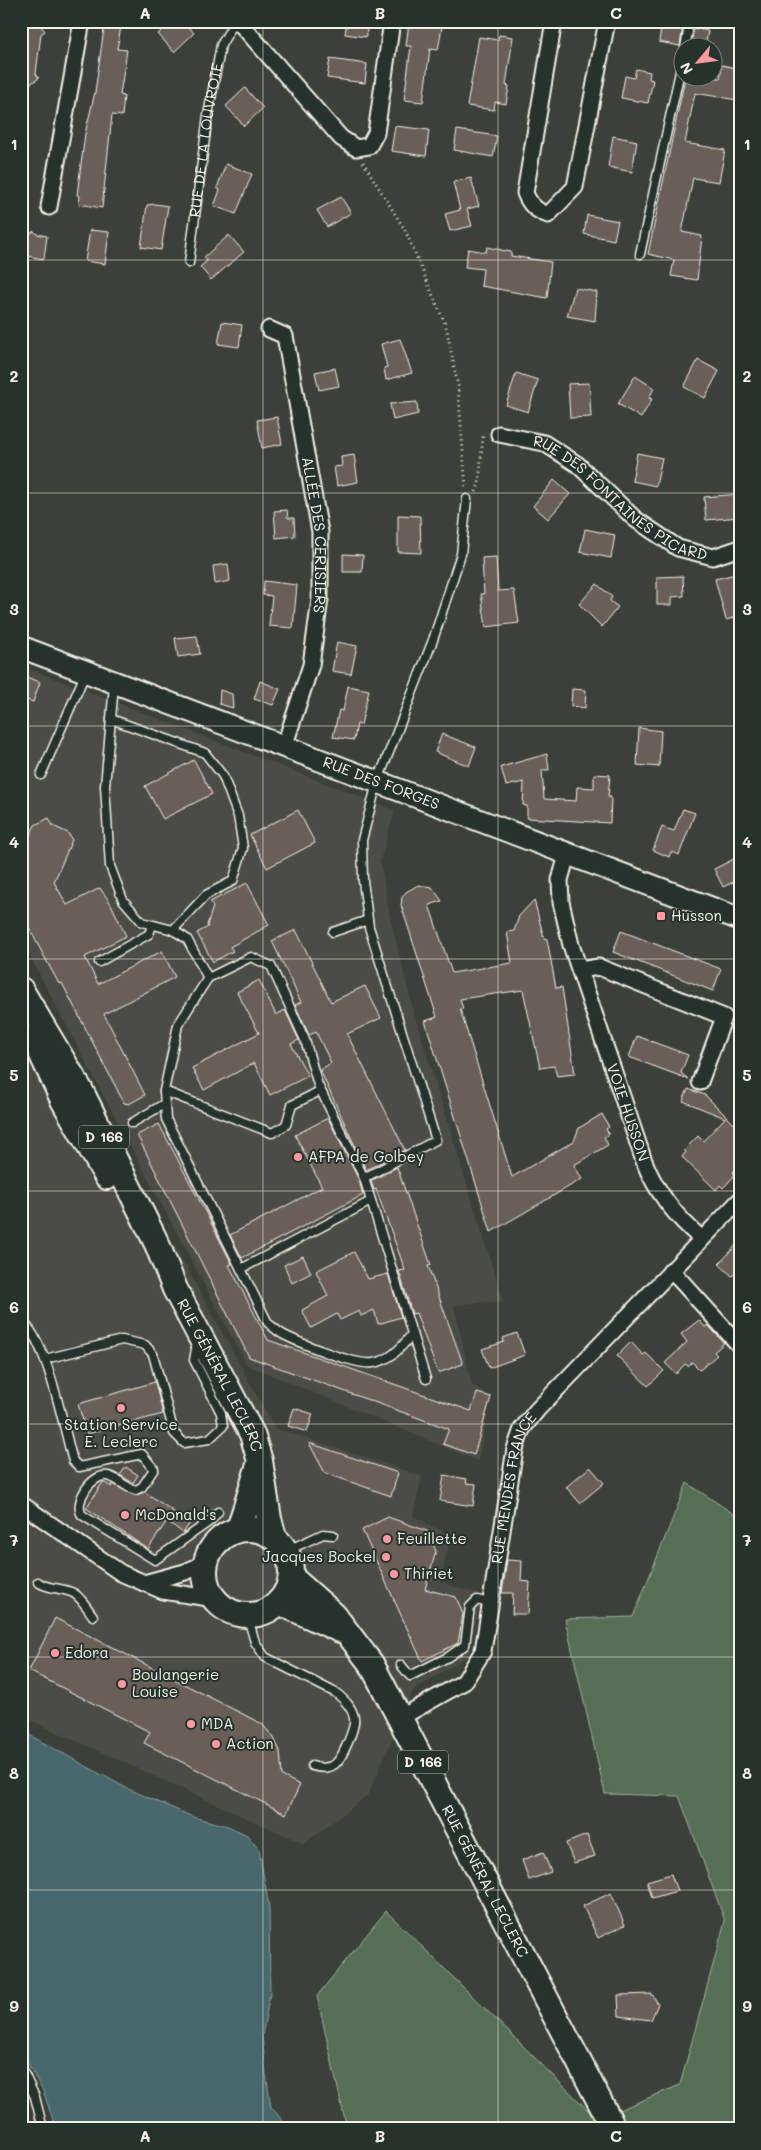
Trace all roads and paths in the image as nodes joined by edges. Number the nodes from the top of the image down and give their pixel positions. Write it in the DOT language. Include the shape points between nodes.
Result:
graph roads {
  1 [pos="82,21"];
  2 [pos="236,21"];
  3 [pos="392,21"];
  4 [pos="554,21"];
  5 [pos="607,21"];
  6 [pos="686,21"];
  7 [pos="687,38"];
  8 [pos="676,88"];
  9 [pos="356,148"];
  10 [pos="49,207"];
  11 [pos="640,254"];
  12 [pos="190,263"];
  13 [pos="269,329"];
  14 [pos="499,434"];
  15 [pos="467,498"];
  16 [pos="740,548"];
  17 [pos="21,647"];
  18 [pos="86,672"];
  19 [pos="114,683"];
  20 [pos="111,719"];
  21 [pos="284,747"];
  22 [pos="41,775"];
  23 [pos="377,783"];
  24 [pos="568,856"];
  25 [pos="368,920"];
  26 [pos="740,920"];
  27 [pos="152,925"];
  28 [pos="173,930"];
  29 [pos="332,932"];
  30 [pos="99,962"];
  31 [pos="580,970"];
  32 [pos="208,978"];
  33 [pos="21,990"];
  34 [pos="21,1013"];
  35 [pos="700,1082"];
  36 [pos="164,1091"];
  37 [pos="320,1091"];
  38 [pos="164,1104"];
  39 [pos="132,1123"];
  40 [pos="364,1178"];
  41 [pos="740,1200"];
  42 [pos="371,1201"];
  43 [pos="702,1239"];
  44 [pos="241,1269"];
  45 [pos="672,1270"];
  46 [pos="175,1289"];
  47 [pos="21,1321"];
  48 [pos="412,1334"];
  49 [pos="198,1335"];
  50 [pos="740,1346"];
  51 [pos="45,1359"];
  52 [pos="426,1380"];
  53 [pos="260,1461"];
  54 [pos="21,1504"];
  55 [pos="218,1512"];
  56 [pos="239,1529"];
  57 [pos="333,1535"];
  58 [pos="280,1544"];
  59 [pos="206,1563"];
  60 [pos="291,1577"];
  61 [pos="38,1582"];
  62 [pos="144,1583"];
  63 [pos="215,1599"];
  64 [pos="278,1602"];
  65 [pos="489,1603"];
  66 [pos="94,1616"];
  67 [pos="247,1616"];
  68 [pos="350,1636"];
  69 [pos="401,1665"];
  70 [pos="400,1718"];
  71 [pos="312,1766"];
  72 [pos="21,2067"];
  73 [pos="44,2129"];
  74 [pos="614,2129"];
  1 -- 10 [label="street"];
  2 -- 9 [label="street, RUE DE LA LOUVROIE" via="341,138"];
  2 -- 12 [label="lane, RUE DE LA LOUVROIE" via="221,46 208,115"];
  3 -- 9 [label="street" via="376,133 369,146"];
  4 -- 5 [label="street" via="524,193 529,204 548,214 575,187"];
  6 -- 7 [label="lane"];
  8 -- 11 [label="lane"];
  9 -- 15 [label="path" via="405,230 446,326 458,386"];
  13 -- 21 [label="street, ALLÉE DES CERISIERS" via="285,336 320,532 320,599 311,665"];
  14 -- 15 [label="path" via="483,434 479,484 475,493"];
  14 -- 16 [label="street, RUE DES FONTAINES PICARD" via="544,443 576,464 635,519 678,548 713,557"];
  15 -- 23 [label="lane" via="461,554 433,640"];
  17 -- 18 [label="main road, RUE DES FORGES"];
  18 -- 19 [label="main road, RUE DES FORGES"];
  18 -- 22 [label="lane"];
  19 -- 20 [label="lane"];
  19 -- 21 [label="main road, RUE DES FORGES"];
  20 -- 27 [label="lane" via="105,786 110,866 124,900 142,922"];
  20 -- 28 [label="lane" via="205,753 223,776 238,816 243,848 233,881 206,895"];
  21 -- 23 [label="main road, RUE DES FORGES"];
  23 -- 24 [label="main road, RUE DES FORGES"];
  23 -- 25 [label="lane" via="362,840"];
  24 -- 26 [label="main road, RUE DES FORGES"];
  24 -- 31 [label="street, VOIE HUSSON" via="560,880 560,902"];
  25 -- 29 [label="lane"];
  25 -- 40 [label="lane" via="436,1140"];
  27 -- 28 [label="lane"];
  27 -- 30 [label="lane" via="149,934"];
  28 -- 32 [label="lane" via="186,939"];
  31 -- 35 [label="street" via="599,968 724,1017"];
  31 -- 43 [label="street, VOIE HUSSON" via="652,1180 670,1207"];
  32 -- 36 [label="lane" via="178,1025"];
  32 -- 37 [label="lane" via="251,957 271,966 305,1040"];
  33 -- 46 [label="main road, RUE GÉNÉRAL LECLERC / D 166" via="81,1091 157,1244"];
  34 -- 46 [label="main road, RUE GÉNÉRAL LECLERC / D 166" via="73,1116 147,1248"];
  36 -- 37 [label="lane" via="272,1132 286,1125 292,1105"];
  36 -- 38 [label="lane"];
  37 -- 40 [label="lane"];
  38 -- 39 [label="lane"];
  38 -- 44 [label="lane" via="166,1119"];
  40 -- 42 [label="lane"];
  41 -- 43 [label="street, RUE MENDÈS FRANCE"];
  42 -- 44 [label="lane"];
  42 -- 48 [label="lane"];
  43 -- 45 [label="street, RUE MENDÈS FRANCE"];
  44 -- 48 [label="lane" via="268,1323 282,1334 353,1361 372,1364 389,1358"];
  45 -- 50 [label="street"];
  45 -- 65 [label="street, RUE MENDÈS FRANCE" via="522,1429 515,1449"];
  46 -- 49 [label="main road, RUE GÉNÉRAL LECLERC / D 166"];
  47 -- 51 [label="lane" via="34,1333"];
  48 -- 52 [label="lane"];
  49 -- 51 [label="lane" via="194,1360 221,1413 223,1426 209,1440 184,1442 174,1433 153,1354 145,1345 122,1340"];
  49 -- 53 [label="main road, RUE GÉNÉRAL LECLERC / D 166" via="252,1434"];
  51 -- 55 [label="lane" via="73,1462 79,1467 90,1466 142,1454 154,1469 142,1487 136,1490 109,1476 101,1476 79,1501 82,1515 155,1560"];
  53 -- 56 [label="main road, RUE GÉNÉRAL LECLERC"];
  53 -- 58 [label="main road, RUE GÉNÉRAL LECLERC / D 166" via="269,1519"];
  54 -- 62 [label="street" via="121,1573"];
  56 -- 58 [label="main road" via="263,1531"];
  56 -- 59 [label="main road" via="218,1541"];
  57 -- 58 [label="lane" via="323,1534"];
  58 -- 60 [label="main road" via="291,1564"];
  59 -- 62 [label="street"];
  59 -- 63 [label="main road" via="205,1576"];
  60 -- 64 [label="main road" via="287,1591"];
  60 -- 68 [label="main road, RUE GÉNÉRAL LECLERC / D 166" via="334,1615"];
  61 -- 66 [label="lane" via="76,1595"];
  62 -- 63 [label="street" via="163,1592"];
  63 -- 67 [label="main road" via="226,1609"];
  64 -- 67 [label="main road" via="267,1611"];
  64 -- 68 [label="main road, RUE GÉNÉRAL LECLERC / D 166"];
  65 -- 69 [label="lane" via="477,1600 470,1607 465,1645 448,1657 410,1676"];
  65 -- 70 [label="street, RUE MENDÈS FRANCE" via="483,1651 464,1682"];
  67 -- 71 [label="lane" via="255,1642 265,1658 336,1693 346,1701 355,1721 336,1764"];
  68 -- 70 [label="main road, RUE GÉNÉRAL LECLERC / D 166" via="372,1665"];
  70 -- 74 [label="main road, RUE GÉNÉRAL LECLERC / D 166"];
  72 -- 73 [label="lane" via="35,2097"];
}
